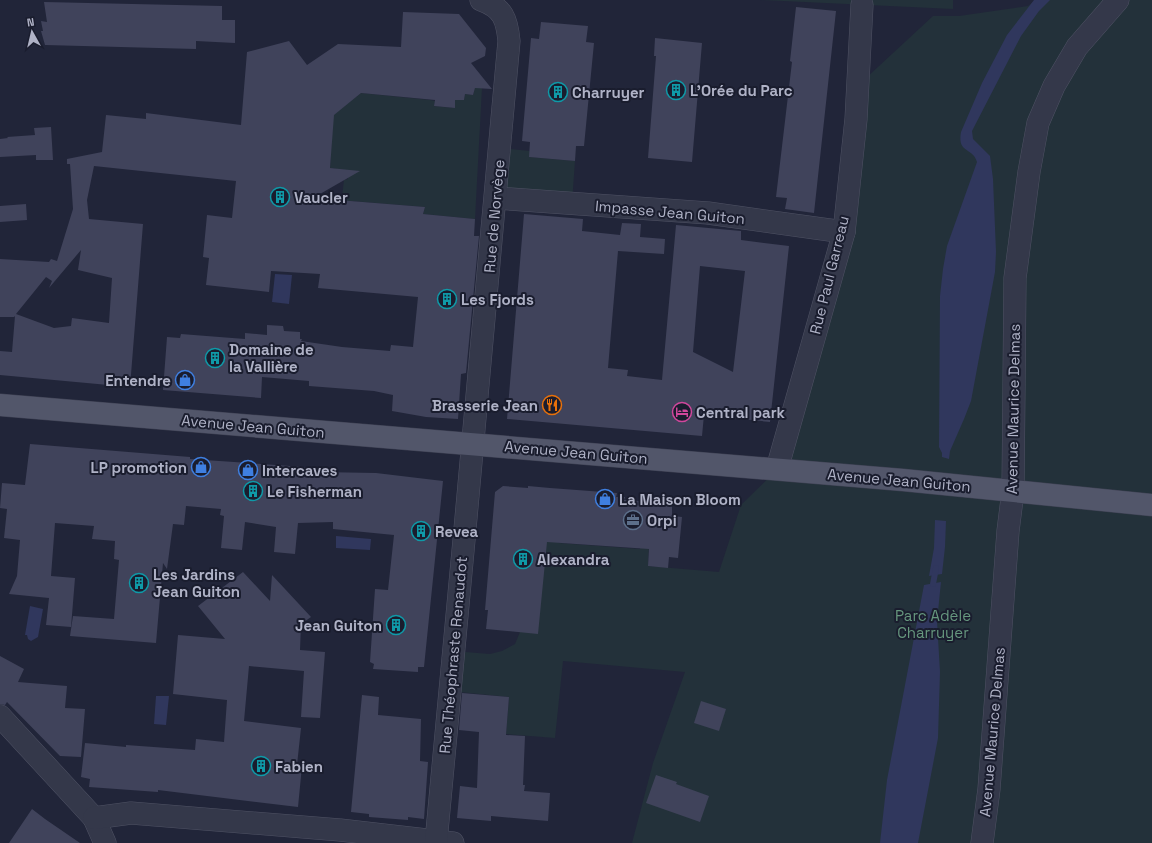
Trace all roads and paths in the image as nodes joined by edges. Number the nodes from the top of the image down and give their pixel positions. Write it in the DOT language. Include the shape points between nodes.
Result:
graph roads {
  1 [pos="481,0"];
  2 [pos="1118,0"];
  3 [pos="862,5"];
  4 [pos="496,198"];
  5 [pos="844,232"];
  6 [pos="0,405"];
  7 [pos="473,444"];
  8 [pos="776,469"];
  9 [pos="1012,491"];
  10 [pos="1152,505"];
  11 [pos="0,716"];
  12 [pos="94,818"];
  13 [pos="444,842"];
  14 [pos="105,843"];
  15 [pos="982,843"];
  1 -- 4 [label="street, Rue de Norvège" via="503,14 509,41"];
  2 -- 9 [label="street, Avenue Maurice Delmas" via="1077,47 1054,86 1038,123 1015,278"];
  3 -- 5 [label="street, Rue Paul Garreau" via="856,119"];
  4 -- 5 [label="street, Impasse Jean Guiton" via="708,213"];
  4 -- 7 [label="street, Rue de Norvège"];
  5 -- 8 [label="street, Rue Paul Garreau"];
  6 -- 7 [label="main road, Avenue Jean Guiton"];
  7 -- 8 [label="main road, Avenue Jean Guiton"];
  7 -- 13 [label="street, Rue Théophraste Renaudot"];
  8 -- 9 [label="main road, Avenue Jean Guiton"];
  9 -- 10 [label="main road, Avenue Jean Guiton"];
  9 -- 15 [label="street, Avenue Maurice Delmas" via="989,789"];
  11 -- 12 [label="street"];
  12 -- 13 [label="street, Rue Théophraste Renaudot" via="131,813"];
  12 -- 14 [label="street"];
}
